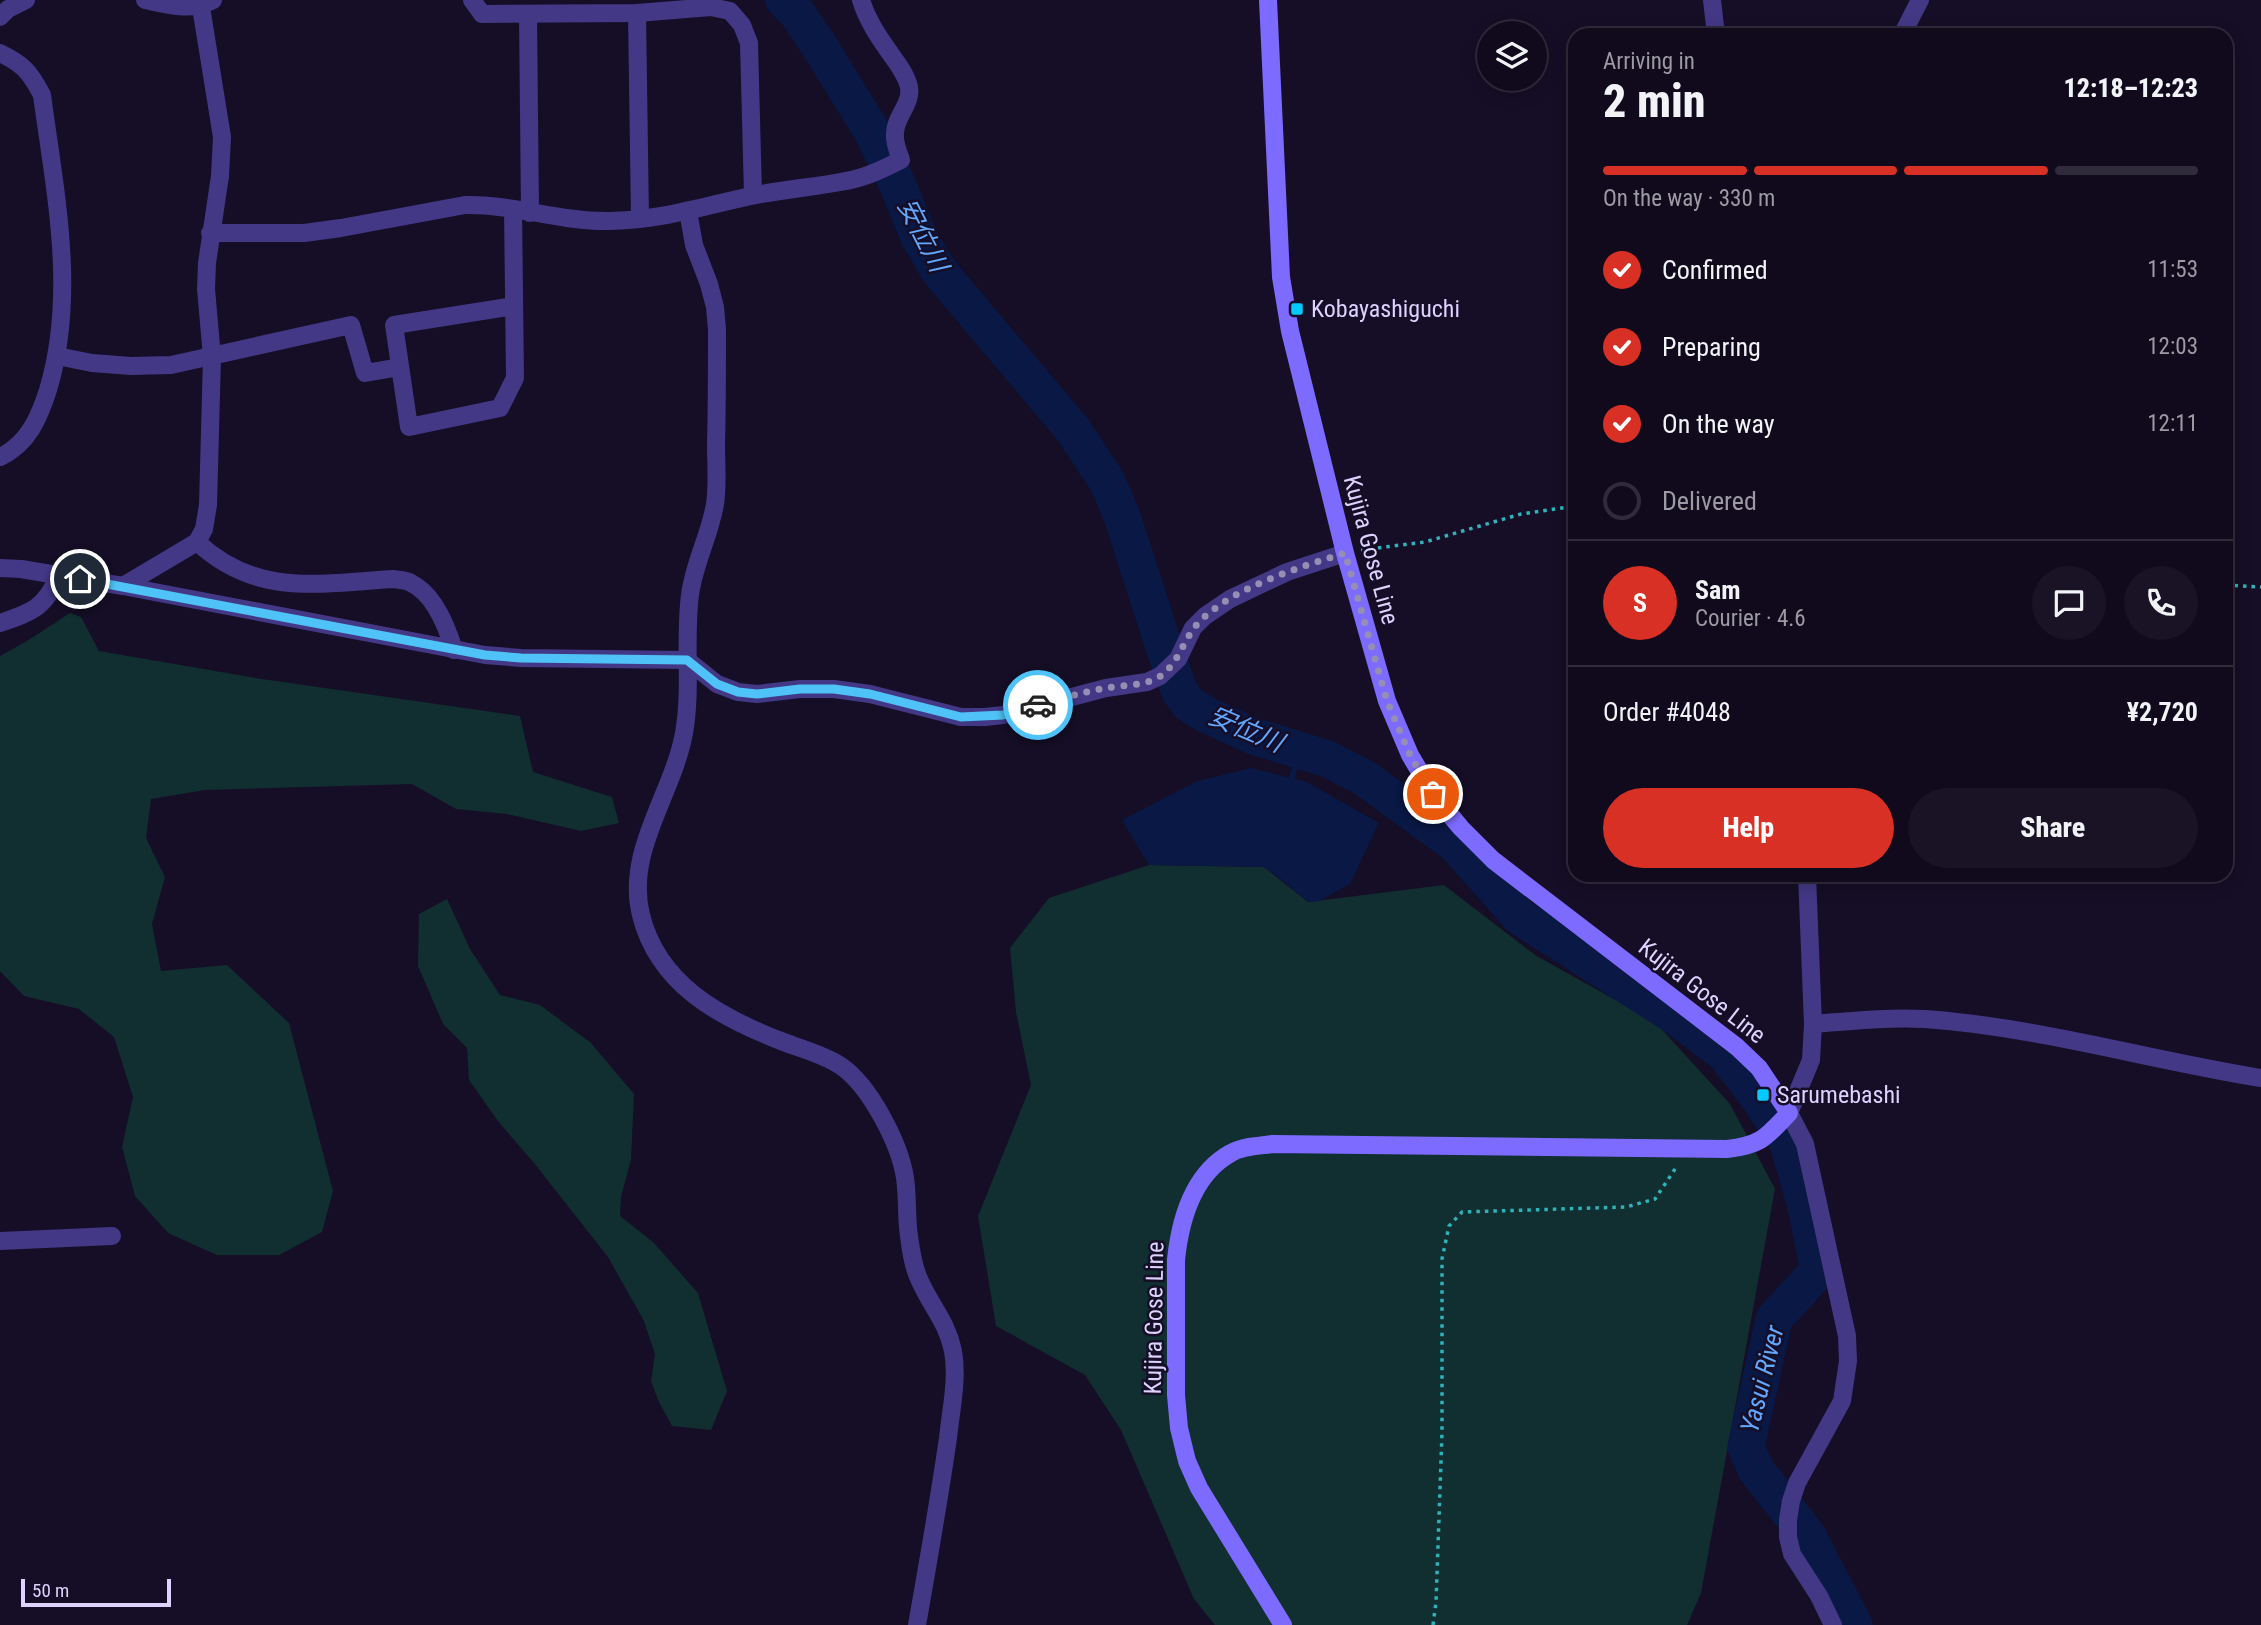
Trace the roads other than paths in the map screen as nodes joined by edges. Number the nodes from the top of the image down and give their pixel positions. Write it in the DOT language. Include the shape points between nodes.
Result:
graph roads {
  1 [pos="26,0"];
  2 [pos="145,0"];
  3 [pos="472,0"];
  4 [pos="861,0"];
  5 [pos="1268,0"];
  6 [pos="1712,0"];
  7 [pos="1920,0"];
  8 [pos="207,3"];
  9 [pos="637,13"];
  10 [pos="528,14"];
  11 [pos="0,17"];
  12 [pos="1715,28"];
  13 [pos="1906,28"];
  14 [pos="0,53"];
  15 [pos="753,195"];
  16 [pos="521,211"];
  17 [pos="688,211"];
  18 [pos="640,219"];
  19 [pos="210,233"];
  20 [pos="514,306"];
  21 [pos="57,356"];
  22 [pos="212,357"];
  23 [pos="400,367"];
  24 [pos="0,457"];
  25 [pos="197,542"];
  26 [pos="1345,553"];
  27 [pos="0,568"];
  28 [pos="59,575"];
  29 [pos="123,586"];
  30 [pos="0,623"];
  31 [pos="454,649"];
  32 [pos="687,660"];
  33 [pos="1807,882"];
  34 [pos="1813,1024"];
  35 [pos="2261,1078"];
  36 [pos="1785,1118"];
  37 [pos="112,1236"];
  38 [pos="0,1241"];
  39 [pos="917,1625"];
  40 [pos="1283,1625"];
  41 [pos="1833,1625"];
  1 -- 11 [label="street"];
  2 -- 8 [label="street" via="184,7"];
  3 -- 10 [label="street" via="482,14"];
  4 -- 15 [label="street" via="909,88 894,131 901,160 853,180"];
  5 -- 26 [label="main road, Kujira Gose Line" via="1281,277"];
  6 -- 12 [label="street"];
  7 -- 13 [label="street"];
  8 -- 19 [label="street" via="222,137"];
  9 -- 10 [label="street"];
  9 -- 15 [label="street" via="711,7 730,11 742,25 749,43"];
  9 -- 18 [label="street"];
  10 -- 16 [label="street"];
  14 -- 21 [label="street" via="18,61 32,75 42,95 63,270"];
  15 -- 17 [label="street"];
  16 -- 18 [label="street" via="570,220"];
  16 -- 19 [label="street" via="465,205 303,233"];
  16 -- 20 [label="street"];
  17 -- 18 [label="street"];
  17 -- 32 [label="street" via="717,329 716,501 695,567"];
  19 -- 22 [label="street" via="206,289"];
  20 -- 23 [label="street" via="394,325"];
  20 -- 23 [label="street" via="515,378 500,408 410,427"];
  21 -- 22 [label="street" via="131,366"];
  21 -- 24 [label="street" via="41,413 28,436"];
  22 -- 23 [label="street" via="351,325 365,373"];
  22 -- 25 [label="street" via="208,505"];
  25 -- 29 [label="street"];
  25 -- 31 [label="street" via="233,569 284,584 394,579 412,583 438,612"];
  26 -- 32 [label="street" via="1287,572 1230,599 1193,628 1178,659 1160,676 1003,715 961,717 834,689 738,692 717,684"];
  26 -- 36 [label="main road, Kujira Gose Line" via="1387,701 1433,794 1493,860 1737,1047 1759,1068"];
  27 -- 28 [label="street"];
  28 -- 29 [label="street"];
  28 -- 30 [label="street" via="43,604"];
  29 -- 31 [label="street"];
  31 -- 32 [label="street" via="521,658"];
  32 -- 39 [label="street" via="684,732 644,846 640,911 648,940 664,968 685,989 749,1027 841,1066 857,1079 899,1153 913,1262 948,1330 954,1356 943,1469"];
  33 -- 34 [label="street"];
  34 -- 35 [label="street" via="1925,1019 2044,1036"];
  34 -- 36 [label="street" via="1811,1060"];
  36 -- 40 [label="main road, Kujira Gose Line" via="1765,1139 1727,1149 1273,1144 1232,1152 1217,1163 1183,1216 1176,1260 1179,1428 1199,1488"];
  36 -- 41 [label="street" via="1805,1144 1847,1336 1849,1361 1842,1401 1805,1467 1788,1520 1792,1554"];
  37 -- 38 [label="street"];
}
